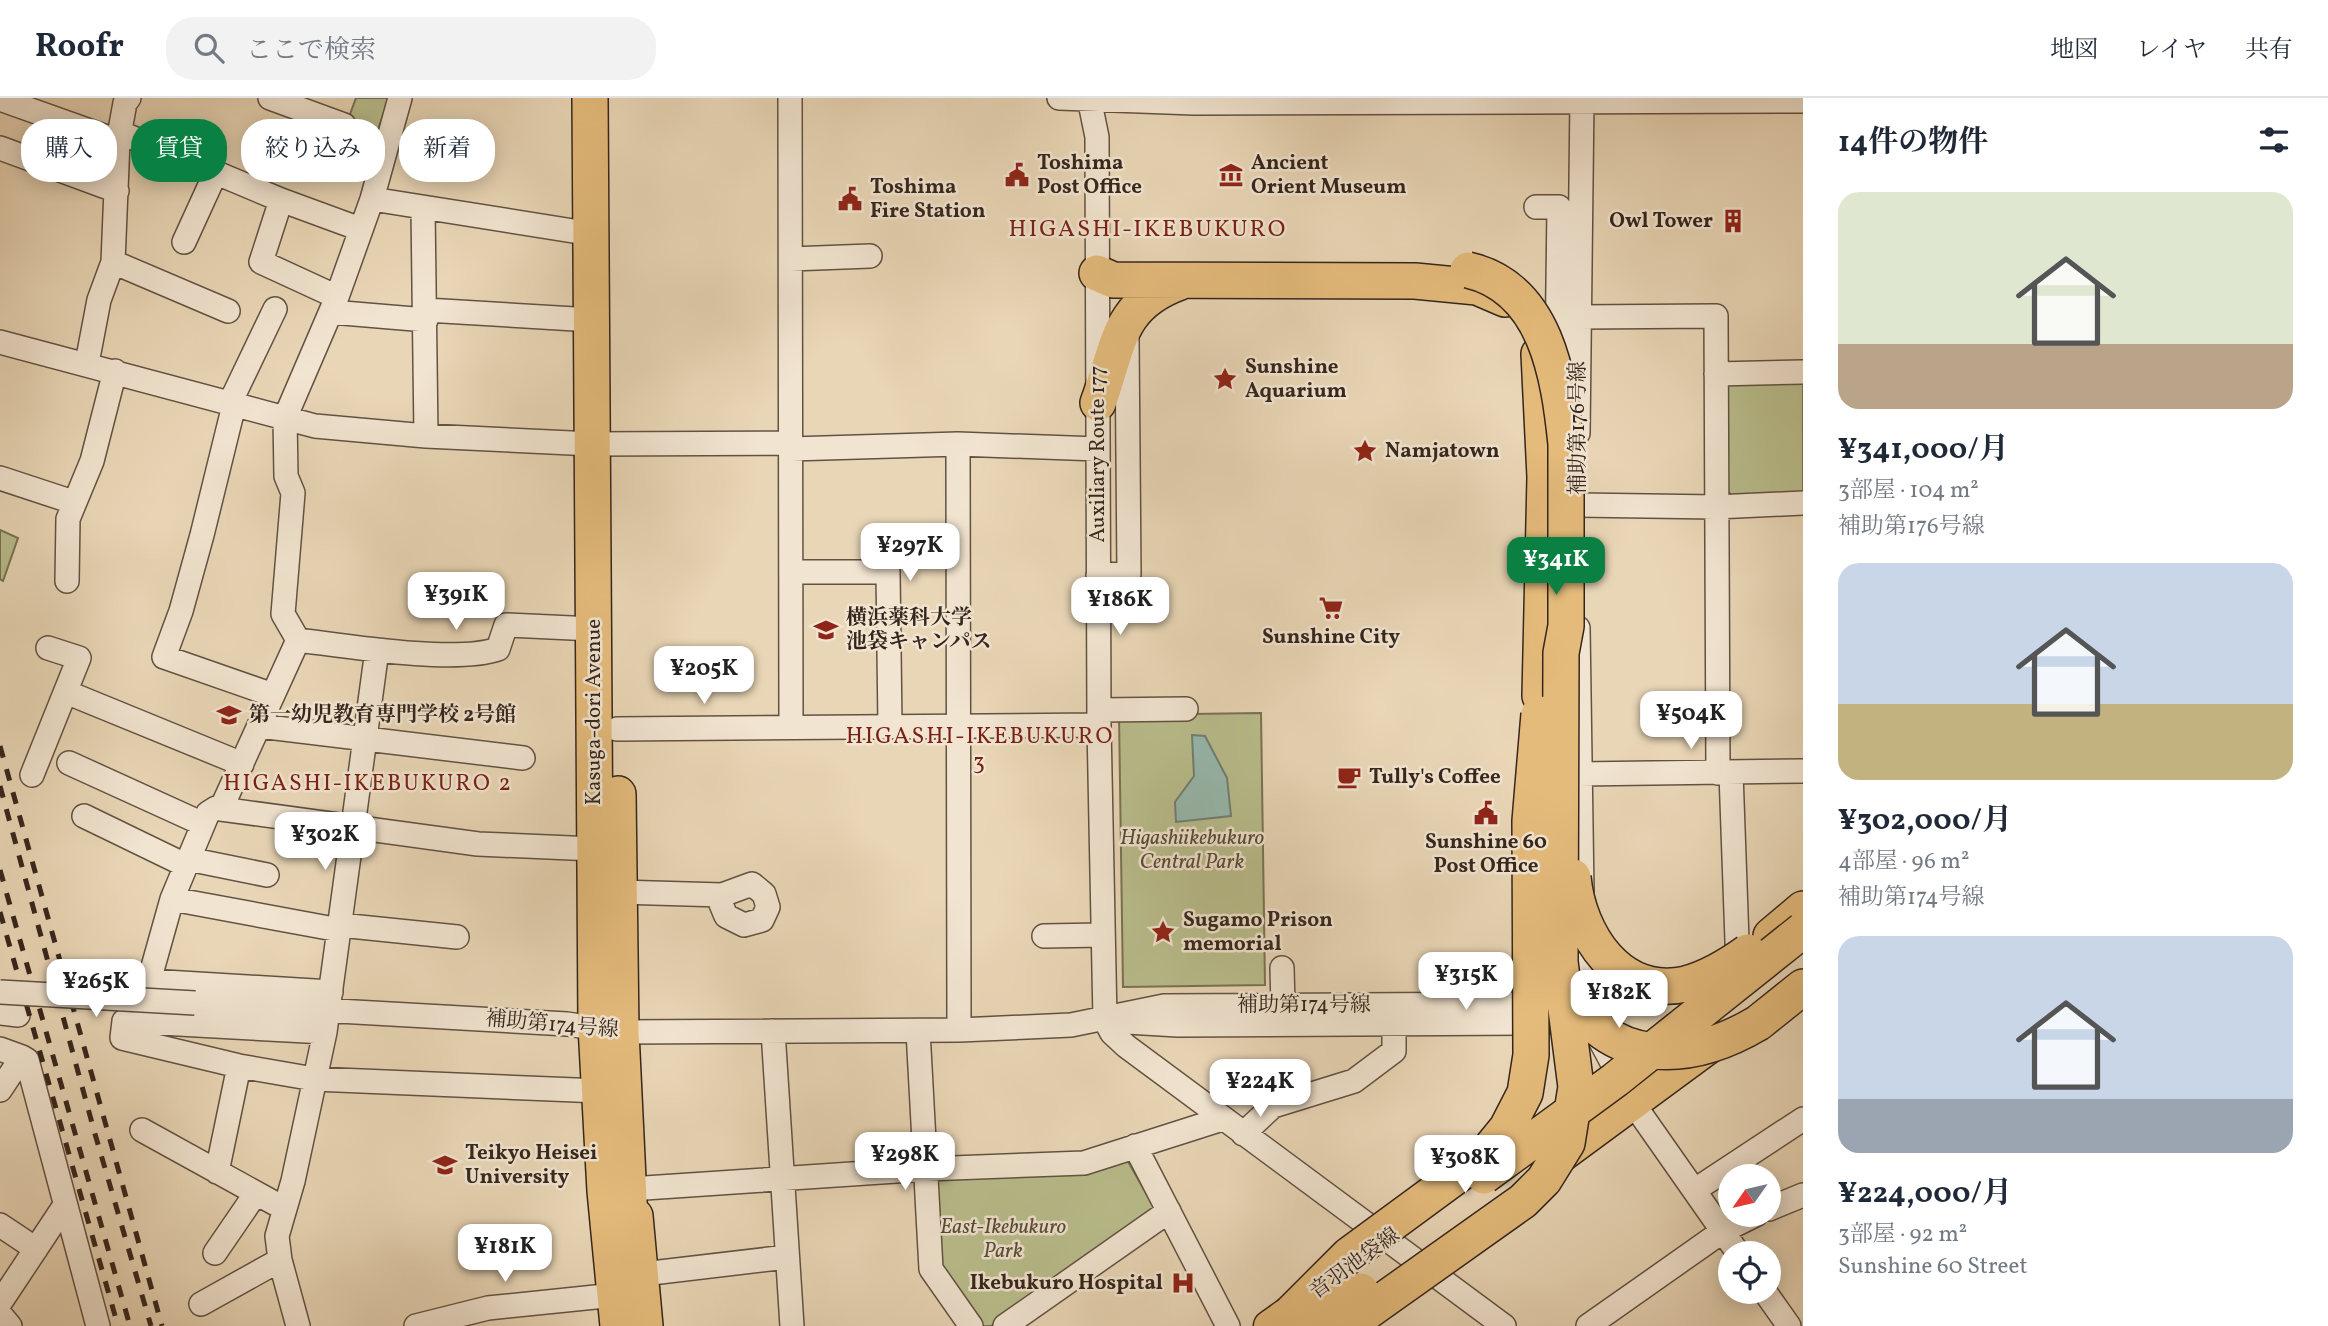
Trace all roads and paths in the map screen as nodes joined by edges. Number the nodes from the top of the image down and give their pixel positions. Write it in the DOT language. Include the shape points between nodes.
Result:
graph roads {
  1 [pos="129,98"];
  2 [pos="270,98"];
  3 [pos="400,98"];
  4 [pos="588,98"];
  5 [pos="610,98"];
  6 [pos="790,98"];
  7 [pos="1059,98"];
  8 [pos="1089,99"];
  9 [pos="1581,100"];
  10 [pos="1803,101"];
  11 [pos="2,105"];
  12 [pos="328,119"];
  13 [pos="118,136"];
  14 [pos="131,141"];
  15 [pos="0,148"];
  16 [pos="227,178"];
  17 [pos="212,182"];
  18 [pos="117,191"];
  19 [pos="372,199"];
  20 [pos="281,200"];
  21 [pos="423,209"];
  22 [pos="360,229"];
  23 [pos="592,234"];
  24 [pos="184,242"];
  25 [pos="870,256"];
  26 [pos="791,259"];
  27 [pos="113,262"];
  28 [pos="1097,273"];
  29 [pos="1473,278"];
  30 [pos="1183,281"];
  31 [pos="334,305"];
  32 [pos="275,309"];
  33 [pos="228,311"];
  34 [pos="426,315"];
  35 [pos="1579,317"];
  36 [pos="1126,319"];
  37 [pos="592,320"];
  38 [pos="0,342"];
  39 [pos="87,363"];
  40 [pos="116,371"];
  41 [pos="1803,372"];
  42 [pos="1716,374"];
  43 [pos="1098,403"];
  44 [pos="232,404"];
  45 [pos="285,418"];
  46 [pos="426,436"];
  47 [pos="602,444"];
  48 [pos="958,444"];
  49 [pos="1566,444"];
  50 [pos="791,446"];
  51 [pos="1098,449"];
  52 [pos="1545,477"];
  53 [pos="0,478"];
  54 [pos="73,502"];
  55 [pos="1803,503"];
  56 [pos="1578,505"];
  57 [pos="1716,507"];
  58 [pos="791,572"];
  59 [pos="1098,575"];
  60 [pos="67,581"];
  61 [pos="1566,625"];
  62 [pos="593,629"];
  63 [pos="298,640"];
  64 [pos="48,648"];
  65 [pos="377,650"];
  66 [pos="66,692"];
  67 [pos="273,695"];
  68 [pos="1540,696"];
  69 [pos="1186,709"];
  70 [pos="1099,717"];
  71 [pos="259,726"];
  72 [pos="791,727"];
  73 [pos="890,727"];
  74 [pos="958,727"];
  75 [pos="617,729"];
  76 [pos="366,739"];
  77 [pos="523,758"];
  78 [pos="69,763"];
  79 [pos="242,764"];
  80 [pos="1803,772"];
  81 [pos="1724,773"];
  82 [pos="1579,774"];
  83 [pos="32,775"];
  84 [pos="221,809"];
  85 [pos="84,816"];
  86 [pos="203,824"];
  87 [pos="353,828"];
  88 [pos="594,849"];
  89 [pos="187,862"];
  90 [pos="1530,872"];
  91 [pos="267,875"];
  92 [pos="620,892"];
  93 [pos="172,899"];
  94 [pos="721,904"];
  95 [pos="1803,909"];
  96 [pos="1530,912"];
  97 [pos="1803,915"];
  98 [pos="340,925"];
  99 [pos="1803,930"];
  100 [pos="1102,935"];
  101 [pos="1044,936"];
  102 [pos="457,937"];
  103 [pos="1803,959"];
  104 [pos="1282,968"];
  105 [pos="1738,969"];
  106 [pos="1803,974"];
  107 [pos="1584,984"];
  108 [pos="1803,987"];
  109 [pos="0,992"];
  110 [pos="1283,1005"];
  111 [pos="1340,1005"];
  112 [pos="328,1011"];
  113 [pos="1587,1011"];
  114 [pos="1105,1020"];
  115 [pos="1394,1024"];
  116 [pos="608,1029"];
  117 [pos="959,1030"];
  118 [pos="773,1031"];
  119 [pos="918,1031"];
  120 [pos="11,1053"];
  121 [pos="239,1066"];
  122 [pos="1614,1067"];
  123 [pos="314,1079"];
  124 [pos="0,1090"];
  125 [pos="600,1091"];
  126 [pos="1635,1106"];
  127 [pos="1222,1119"];
  128 [pos="1803,1119"];
  129 [pos="142,1130"];
  130 [pos="1243,1134"];
  131 [pos="1135,1146"];
  132 [pos="926,1169"];
  133 [pos="217,1172"];
  134 [pos="783,1179"];
  135 [pos="617,1190"];
  136 [pos="1695,1190"];
  137 [pos="256,1193"];
  138 [pos="1803,1195"];
  139 [pos="1782,1204"];
  140 [pos="65,1205"];
  141 [pos="285,1209"];
  142 [pos="1169,1212"];
  143 [pos="0,1225"];
  144 [pos="1731,1227"];
  145 [pos="1723,1231"];
  146 [pos="1389,1240"];
  147 [pos="1730,1241"];
  148 [pos="36,1249"];
  149 [pos="215,1253"];
  150 [pos="787,1257"];
  151 [pos="280,1260"];
  152 [pos="1416,1261"];
  153 [pos="643,1274"];
  154 [pos="201,1304"];
  155 [pos="1774,1304"];
  156 [pos="2,1315"];
  157 [pos="610,1316"];
  158 [pos="440,1323"];
  159 [pos="1286,1323"];
  160 [pos="98,1326"];
  161 [pos="298,1326"];
  162 [pos="416,1326"];
  163 [pos="635,1326"];
  164 [pos="645,1326"];
  165 [pos="792,1326"];
  166 [pos="971,1326"];
  167 [pos="1005,1326"];
  168 [pos="1228,1326"];
  169 [pos="1325,1326"];
  170 [pos="1347,1326"];
  171 [pos="1504,1326"];
  172 [pos="1588,1326"];
  173 [pos="1790,1326"];
  1 -- 13 [label="street"];
  2 -- 12 [label="street"];
  3 -- 19 [label="street"];
  4 -- 23 [label="highway, Kasuga-dori Avenue"];
  5 -- 47 [label="highway, Kasuga-dori Avenue"];
  6 -- 26 [label="street"];
  7 -- 8 [label="street"];
  8 -- 9 [label="street" via="1194,103"];
  8 -- 28 [label="street, Auxiliary Route 177" via="1097,137"];
  9 -- 10 [label="street"];
  9 -- 35 [label="street, 補助第176号線"];
  11 -- 13 [label="street"];
  13 -- 14 [label="street"];
  13 -- 18 [label="street"];
  15 -- 18 [label="street"];
  16 -- 20 [label="street"];
  17 -- 24 [label="street"];
  18 -- 27 [label="street"];
  19 -- 21 [label="street"];
  19 -- 22 [label="street"];
  20 -- 22 [label="street"];
  20 -- 31 [label="street" via="261,262"];
  21 -- 23 [label="street"];
  21 -- 34 [label="street"];
  22 -- 31 [label="street"];
  23 -- 37 [label="highway, Kasuga-dori Avenue"];
  25 -- 26 [label="street"];
  26 -- 50 [label="street"];
  27 -- 33 [label="street"];
  27 -- 39 [label="street" via="99,300"];
  28 -- 29 [label="highway" via="1111,268"];
  28 -- 30 [label="highway" via="1113,280"];
  28 -- 43 [label="street, Auxiliary Route 177"];
  29 -- 30 [label="highway"];
  29 -- 49 [label="highway, bridge" via="1486,274 1513,291 1536,322 1558,388"];
  29 -- 52 [label="highway" via="1511,303 1534,336 1542,371"];
  30 -- 36 [label="highway" via="1150,296"];
  31 -- 34 [label="street"];
  31 -- 45 [label="street"];
  32 -- 44 [label="street"];
  34 -- 37 [label="street"];
  34 -- 46 [label="street"];
  35 -- 42 [label="street" via="1716,316"];
  35 -- 56 [label="street, 補助第176号線"];
  36 -- 43 [label="highway"];
  36 -- 59 [label="street" via="1129,575"];
  37 -- 47 [label="highway, Kasuga-dori Avenue"];
  38 -- 39 [label="street"];
  39 -- 40 [label="street"];
  40 -- 44 [label="street"];
  40 -- 54 [label="street" via="92,461"];
  41 -- 42 [label="street"];
  42 -- 57 [label="street"];
  43 -- 51 [label="street, Auxiliary Route 177"];
  44 -- 45 [label="street"];
  44 -- 67 [label="street" via="195,560 164,657"];
  45 -- 46 [label="street" via="315,426"];
  45 -- 63 [label="street" via="286,476 293,493 283,614"];
  46 -- 47 [label="street"];
  47 -- 50 [label="street"];
  47 -- 62 [label="highway, Kasuga-dori Avenue"];
  47 -- 75 [label="highway, Kasuga-dori Avenue"];
  48 -- 50 [label="street"];
  48 -- 51 [label="street"];
  48 -- 74 [label="street"];
  49 -- 52 [label="street, bridge" via="1571,194 1536,200 1559,207 1558,358"];
  49 -- 61 [label="highway, bridge"];
  50 -- 58 [label="street"];
  51 -- 59 [label="street, Auxiliary Route 177"];
  52 -- 68 [label="highway"];
  53 -- 54 [label="street"];
  54 -- 60 [label="street" via="68,519"];
  55 -- 57 [label="street"];
  56 -- 57 [label="street"];
  56 -- 82 [label="street, 補助第176号線"];
  57 -- 81 [label="street"];
  58 -- 72 [label="street"];
  58 -- 73 [label="street" via="888,572"];
  59 -- 70 [label="street, Auxiliary Route 177"];
  61 -- 95 [label="highway, bridge" via="1573,653 1574,891 1592,943 1620,971 1640,981 1685,984 1721,970"];
  61 -- 170 [label="highway, bridge" via="1561,653 1558,897 1560,962 1576,1087 1567,1143 1544,1180 1523,1201"];
  62 -- 65 [label="street" via="506,625 498,649 481,655"];
  62 -- 88 [label="highway, Kasuga-dori Avenue"];
  63 -- 65 [label="street"];
  63 -- 67 [label="street"];
  64 -- 66 [label="street" via="79,658"];
  65 -- 76 [label="street"];
  66 -- 79 [label="street"];
  66 -- 83 [label="street"];
  67 -- 71 [label="street"];
  68 -- 108 [label="highway, bridge" via="1552,958 1568,994 1588,1020 1621,1042 1642,1049 1688,1051 1732,1038"];
  68 -- 159 [label="highway, bridge" via="1530,821 1531,1055 1525,1093 1507,1128 1485,1155 1349,1255"];
  69 -- 70 [label="street"];
  70 -- 74 [label="street"];
  70 -- 100 [label="street, Auxiliary Route 177"];
  71 -- 76 [label="street"];
  71 -- 79 [label="street"];
  72 -- 73 [label="street"];
  72 -- 75 [label="street"];
  73 -- 74 [label="street"];
  74 -- 117 [label="street"];
  75 -- 92 [label="highway, Kasuga-dori Avenue"];
  76 -- 77 [label="street"];
  76 -- 87 [label="street"];
  78 -- 86 [label="street"];
  79 -- 84 [label="street"];
  80 -- 81 [label="street"];
  81 -- 82 [label="street"];
  81 -- 105 [label="street"];
  82 -- 107 [label="street, 補助第176号線"];
  84 -- 86 [label="street" via="213,809"];
  84 -- 87 [label="street"];
  85 -- 89 [label="street"];
  86 -- 89 [label="street"];
  87 -- 88 [label="street" via="478,844"];
  87 -- 98 [label="street"];
  88 -- 116 [label="highway, Kasuga-dori Avenue"];
  89 -- 91 [label="street"];
  89 -- 93 [label="street"];
  90 -- 96 [label="street"];
  92 -- 94 [label="street" via="723,895 752,884 764,894 768,907 762,920 744,925 726,916"];
  92 -- 116 [label="highway, Kasuga-dori Avenue"];
  93 -- 98 [label="street" via="334,929"];
  93 -- 112 [label="street" via="149,981"];
  97 -- 105 [label="main road, 音羽池袋線"];
  98 -- 102 [label="street"];
  98 -- 112 [label="street"];
  99 -- 159 [label="highway, bridge" via="1615,1080"];
  100 -- 101 [label="street"];
  100 -- 114 [label="street, Auxiliary Route 177"];
  103 -- 159 [label="highway, bridge" via="1587,1128"];
  104 -- 110 [label="street"];
  105 -- 122 [label="main road, 音羽池袋線"];
  106 -- 126 [label="main road, 音羽池袋線"];
  107 -- 111 [label="street" via="1545,989 1401,990"];
  107 -- 113 [label="street, 補助第176号線"];
  109 -- 112 [label="street, 補助第174号線, bridge"];
  110 -- 111 [label="street, 補助第174号線"];
  110 -- 114 [label="street, 補助第174号線" via="1164,1006"];
  111 -- 113 [label="street, 補助第174号線" via="1546,1004"];
  112 -- 116 [label="street, 補助第174号線"];
  112 -- 121 [label="street" via="124,1021 122,1038"];
  112 -- 123 [label="street"];
  113 -- 115 [label="street, 補助第174号線" via="1546,1023"];
  113 -- 122 [label="street"];
  114 -- 115 [label="street, 補助第174号線" via="1165,1025"];
  114 -- 117 [label="street, 補助第174号線"];
  114 -- 127 [label="street" via="1126,1046"];
  115 -- 130 [label="street" via="1394,1051 1354,1081 1273,1105"];
  116 -- 118 [label="street, 補助第174号線"];
  116 -- 125 [label="highway, Kasuga-dori Avenue"];
  116 -- 135 [label="highway, Kasuga-dori Avenue"];
  117 -- 119 [label="street, 補助第174号線"];
  118 -- 119 [label="street, 補助第174号線"];
  118 -- 134 [label="street"];
  119 -- 132 [label="street"];
  120 -- 124 [label="street"];
  120 -- 140 [label="street" via="27,1060"];
  121 -- 123 [label="street"];
  121 -- 133 [label="street"];
  122 -- 126 [label="street"];
  122 -- 146 [label="main road, 音羽池袋線"];
  123 -- 125 [label="street"];
  123 -- 141 [label="street"];
  125 -- 135 [label="highway, Kasuga-dori Avenue"];
  126 -- 136 [label="street"];
  126 -- 152 [label="main road, 音羽池袋線"];
  127 -- 130 [label="street"];
  127 -- 131 [label="street"];
  128 -- 136 [label="street"];
  129 -- 133 [label="street"];
  130 -- 146 [label="street"];
  131 -- 132 [label="street" via="1084,1163"];
  131 -- 142 [label="street"];
  132 -- 134 [label="street"];
  132 -- 166 [label="street" via="931,1269"];
  133 -- 137 [label="street"];
  134 -- 135 [label="street"];
  134 -- 150 [label="street"];
  135 -- 153 [label="highway"];
  135 -- 157 [label="highway, Kasuga-dori Avenue"];
  135 -- 163 [label="highway, Kasuga-dori Avenue"];
  136 -- 145 [label="street"];
  137 -- 141 [label="street"];
  137 -- 149 [label="street"];
  138 -- 139 [label="street"];
  140 -- 148 [label="street"];
  140 -- 160 [label="street"];
  141 -- 151 [label="street" via="277,1236"];
  142 -- 167 [label="street"];
  142 -- 168 [label="street"];
  143 -- 148 [label="street"];
  144 -- 145 [label="street"];
  145 -- 147 [label="street"];
  145 -- 172 [label="street"];
  146 -- 152 [label="street"];
  146 -- 159 [label="main road, 音羽池袋線"];
  148 -- 156 [label="street"];
  150 -- 153 [label="street"];
  150 -- 165 [label="street"];
  151 -- 154 [label="street"];
  151 -- 161 [label="street"];
  152 -- 169 [label="main road, 音羽池袋線"];
  152 -- 171 [label="street"];
  153 -- 164 [label="highway"];
  155 -- 173 [label="street"];
  157 -- 158 [label="street" via="488,1308"];
  158 -- 162 [label="street"];
}
